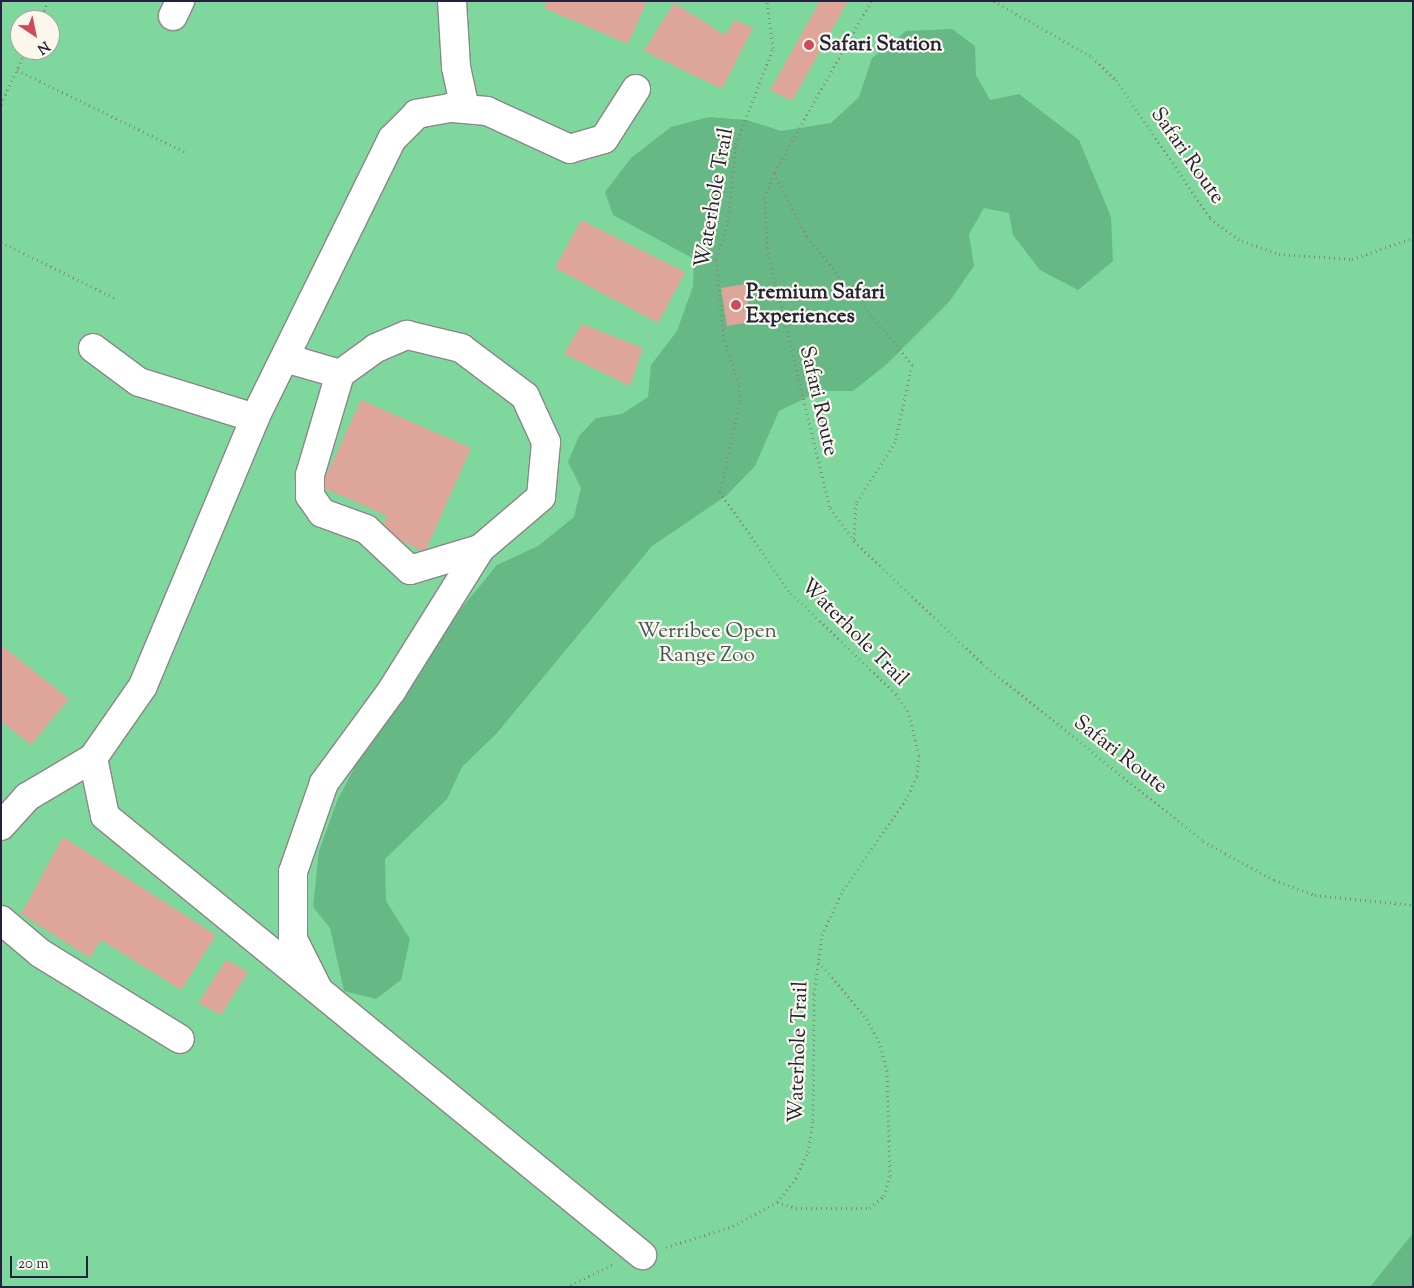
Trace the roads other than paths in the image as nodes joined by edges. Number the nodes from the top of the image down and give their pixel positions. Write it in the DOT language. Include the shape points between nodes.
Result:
graph roads {
  1 [pos="452,1"];
  2 [pos="636,89"];
  3 [pos="465,109"];
  4 [pos="93,348"];
  5 [pos="285,358"];
  6 [pos="340,374"];
  7 [pos="255,418"];
  8 [pos="480,549"];
  9 [pos="93,758"];
  10 [pos="1,826"];
  11 [pos="1,920"];
  12 [pos="322,998"];
  13 [pos="180,1039"];
  14 [pos="642,1255"];
  1 -- 3 [label="street" via="456,67"];
  2 -- 3 [label="street" via="604,139 570,149 487,111"];
  3 -- 5 [label="street" via="417,114 392,139"];
  4 -- 7 [label="street" via="139,382"];
  5 -- 6 [label="street"];
  5 -- 7 [label="street"];
  6 -- 8 [label="street" via="310,475 310,496 322,512 366,529 410,570"];
  6 -- 8 [label="street" via="376,348 407,335 461,348 525,396 546,442 541,497"];
  7 -- 9 [label="street" via="143,686"];
  8 -- 12 [label="street" via="392,690 324,783 293,872 293,939"];
  9 -- 10 [label="street" via="27,797"];
  9 -- 12 [label="street" via="105,816"];
  11 -- 13 [label="street" via="40,953"];
  12 -- 14 [label="street"];
}
